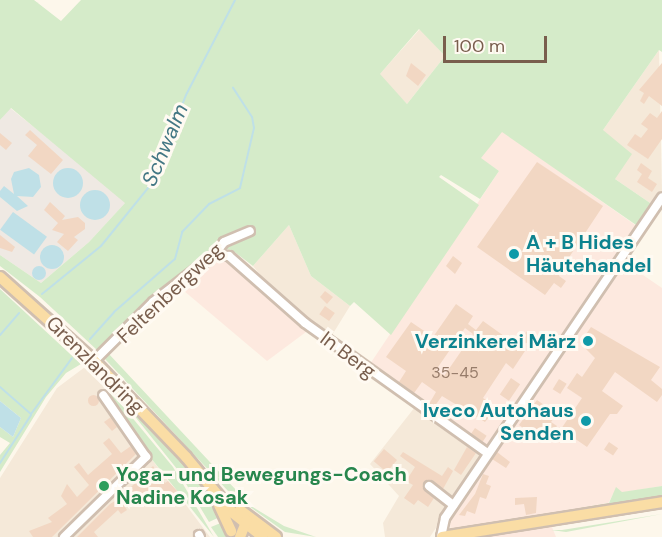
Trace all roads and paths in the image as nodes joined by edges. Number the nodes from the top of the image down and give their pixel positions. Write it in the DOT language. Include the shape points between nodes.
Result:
graph roads {
  1 [pos="662,198"];
  2 [pos="250,231"];
  3 [pos="214,255"];
  4 [pos="0,277"];
  5 [pos="94,361"];
  6 [pos="103,395"];
  7 [pos="488,453"];
  8 [pos="186,457"];
  9 [pos="207,484"];
  10 [pos="429,486"];
  11 [pos="662,502"];
  12 [pos="453,505"];
  13 [pos="244,520"];
  14 [pos="234,535"];
  15 [pos="64,537"];
  16 [pos="263,537"];
  17 [pos="276,537"];
  18 [pos="442,537"];
  1 -- 7 [label="street"];
  2 -- 3 [label="street, Feltenbergweg" via="224,242"];
  3 -- 5 [label="street, Feltenbergweg" via="153,303"];
  3 -- 7 [label="street, In Berg" via="229,256 305,323"];
  4 -- 5 [label="main road, Grenzlandring"];
  5 -- 8 [label="main road, Grenzlandring"];
  6 -- 15 [label="street" via="146,458"];
  7 -- 12 [label="street"];
  8 -- 9 [label="main road, Grenzlandring"];
  8 -- 13 [label="main road, Grenzlandring"];
  9 -- 13 [label="main road, Grenzlandring"];
  9 -- 14 [label="main road"];
  10 -- 12 [label="street"];
  11 -- 18 [label="main road"];
  12 -- 18 [label="street" via="445,518"];
  13 -- 14 [label="main road"];
  13 -- 16 [label="main road"];
  13 -- 17 [label="main road"];
}
